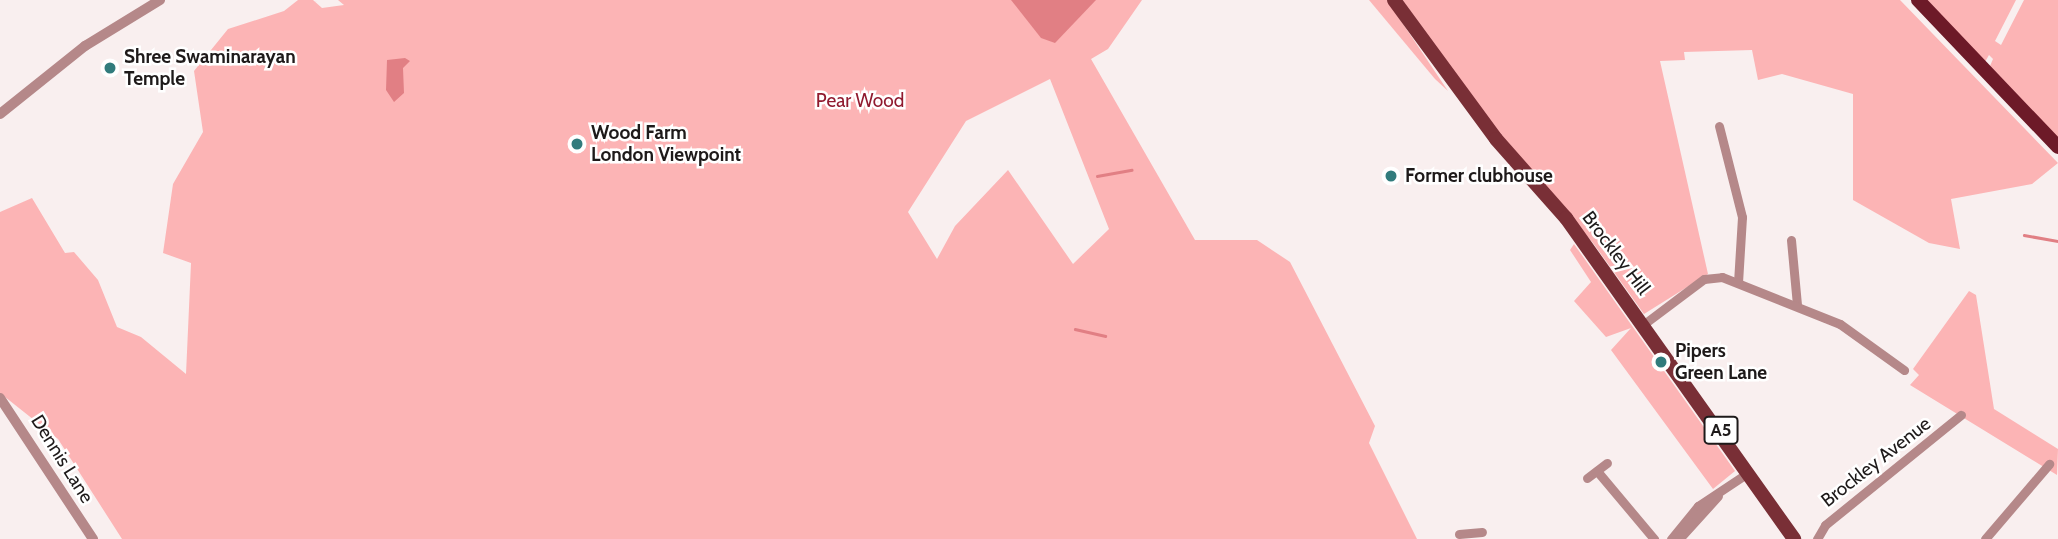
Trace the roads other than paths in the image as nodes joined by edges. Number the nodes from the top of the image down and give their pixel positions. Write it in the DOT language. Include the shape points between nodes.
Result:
graph roads {
  1 [pos="160,0"];
  2 [pos="1394,0"];
  3 [pos="1918,0"];
  4 [pos="0,114"];
  5 [pos="1719,126"];
  6 [pos="2058,147"];
  7 [pos="1791,240"];
  8 [pos="1738,282"];
  9 [pos="1797,305"];
  10 [pos="1644,324"];
  11 [pos="1904,370"];
  12 [pos="0,398"];
  13 [pos="1961,415"];
  14 [pos="1607,463"];
  15 [pos="2049,464"];
  16 [pos="1597,471"];
  17 [pos="1751,471"];
  18 [pos="1587,478"];
  19 [pos="1718,496"];
  20 [pos="1482,532"];
  21 [pos="1459,534"];
  22 [pos="1470,536"];
  23 [pos="93,539"];
  24 [pos="1654,539"];
  25 [pos="1671,539"];
  26 [pos="1679,539"];
  27 [pos="1794,539"];
  28 [pos="1817,539"];
  29 [pos="1985,539"];
  1 -- 4 [label="street" via="85,46"];
  2 -- 10 [label="main road, Brockley Hill / A5"];
  3 -- 6 [label="highway"];
  5 -- 8 [label="street" via="1742,217"];
  7 -- 9 [label="street"];
  8 -- 9 [label="street"];
  8 -- 10 [label="street" via="1704,279"];
  9 -- 11 [label="street" via="1840,324"];
  10 -- 17 [label="main road, Brockley Hill / A5"];
  12 -- 23 [label="street, Dennis Lane"];
  13 -- 28 [label="street, Brockley Avenue" via="1825,524"];
  14 -- 16 [label="street"];
  15 -- 29 [label="street"];
  16 -- 18 [label="street"];
  16 -- 24 [label="street"];
  17 -- 19 [label="street"];
  17 -- 27 [label="main road, Brockley Hill / A5"];
  19 -- 25 [label="street" via="1693,511"];
  19 -- 26 [label="street"];
  20 -- 22 [label="street"];
  21 -- 22 [label="street"];
}
